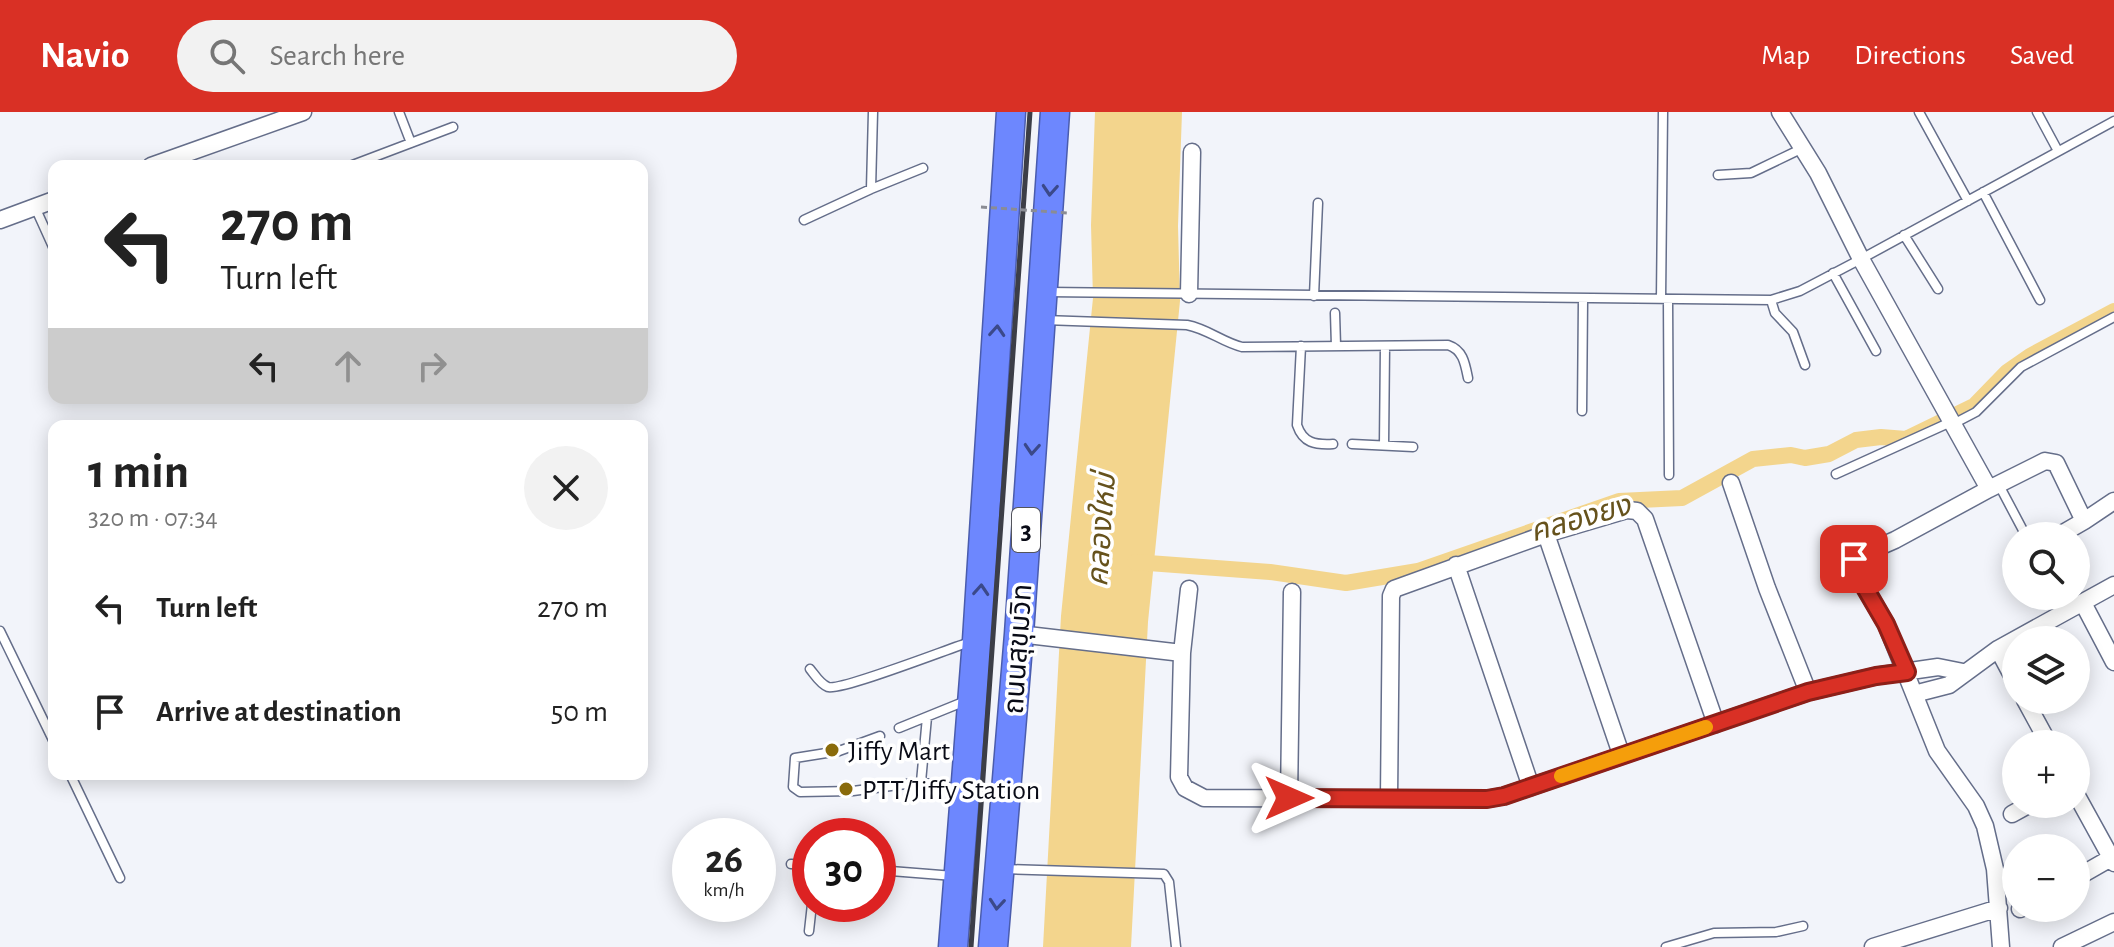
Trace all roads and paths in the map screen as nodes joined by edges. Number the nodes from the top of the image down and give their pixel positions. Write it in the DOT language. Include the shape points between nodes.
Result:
graph roads {
  1 [pos="303,112"];
  2 [pos="399,112"];
  3 [pos="873,112"];
  4 [pos="1011,112"];
  5 [pos="1055,112"];
  6 [pos="1663,112"];
  7 [pos="1780,112"];
  8 [pos="1919,112"];
  9 [pos="2037,112"];
  10 [pos="2114,121"];
  11 [pos="453,127"];
  12 [pos="411,143"];
  13 [pos="1803,148"];
  14 [pos="2058,151"];
  15 [pos="1192,152"];
  16 [pos="181,160"];
  17 [pos="366,160"];
  18 [pos="923,168"];
  19 [pos="1718,175"];
  20 [pos="871,189"];
  21 [pos="1983,192"];
  22 [pos="1968,201"];
  23 [pos="48,202"];
  24 [pos="1318,203"];
  25 [pos="35,207"];
  26 [pos="981,207"];
  27 [pos="1068,213"];
  28 [pos="0,220"];
  29 [pos="804,220"];
  30 [pos="1904,235"];
  31 [pos="48,236"];
  32 [pos="1861,259"];
  33 [pos="1833,273"];
  34 [pos="1938,289"];
  35 [pos="1043,291"];
  36 [pos="1186,294"];
  37 [pos="1314,296"];
  38 [pos="1664,299"];
  39 [pos="1583,300"];
  40 [pos="1771,300"];
  41 [pos="2040,300"];
  42 [pos="1335,313"];
  43 [pos="2114,317"];
  44 [pos="1041,320"];
  45 [pos="1301,346"];
  46 [pos="1336,346"];
  47 [pos="1385,346"];
  48 [pos="1876,351"];
  49 [pos="1805,365"];
  50 [pos="1468,378"];
  51 [pos="1582,411"];
  52 [pos="1952,419"];
  53 [pos="1333,444"];
  54 [pos="1352,444"];
  55 [pos="1384,445"];
  56 [pos="1413,447"];
  57 [pos="1836,474"];
  58 [pos="1669,475"];
  59 [pos="1731,483"];
  60 [pos="1994,487"];
  61 [pos="2114,501"];
  62 [pos="2084,521"];
  63 [pos="2017,522"];
  64 [pos="1546,534"];
  65 [pos="1456,565"];
  66 [pos="2114,585"];
  67 [pos="1189,589"];
  68 [pos="1292,592"];
  69 [pos="2090,599"];
  70 [pos="2070,610"];
  71 [pos="2087,610"];
  72 [pos="0,631"];
  73 [pos="1031,635"];
  74 [pos="977,640"];
  75 [pos="1998,649"];
  76 [pos="1182,653"];
  77 [pos="2002,657"];
  78 [pos="2114,662"];
  79 [pos="810,669"];
  80 [pos="1902,672"];
  81 [pos="1963,672"];
  82 [pos="1808,692"];
  83 [pos="1914,694"];
  84 [pos="973,699"];
  85 [pos="927,717"];
  86 [pos="1716,724"];
  87 [pos="899,728"];
  88 [pos="48,730"];
  89 [pos="880,736"];
  90 [pos="1621,754"];
  91 [pos="73,780"];
  92 [pos="921,782"];
  93 [pos="1531,787"];
  94 [pos="966,790"];
  95 [pos="1289,798"];
  96 [pos="1389,798"];
  97 [pos="2089,818"];
  98 [pos="2113,860"];
  99 [pos="999,869"];
  100 [pos="896,871"];
  101 [pos="2090,871"];
  102 [pos="959,876"];
  103 [pos="120,878"];
  104 [pos="1991,911"];
  105 [pos="810,922"];
  106 [pos="2114,922"];
  107 [pos="1803,926"];
  108 [pos="809,931"];
  109 [pos="953,947"];
  110 [pos="993,947"];
  111 [pos="1176,947"];
  112 [pos="1666,947"];
  113 [pos="1873,947"];
  114 [pos="2001,947"];
  115 [pos="2062,947"];
  1 -- 16 [label="street"];
  2 -- 12 [label="lane"];
  3 -- 20 [label="lane"];
  74 -- 4 [label="highway, ถนนสุขุมวิท / 3, one-way"];
  5 -- 35 [label="highway, ถนนสุขุมวิท / 3, one-way"];
  6 -- 38 [label="lane"];
  7 -- 13 [label="street"];
  8 -- 22 [label="lane"];
  9 -- 14 [label="lane"];
  10 -- 14 [label="lane"];
  11 -- 12 [label="lane"];
  12 -- 17 [label="lane"];
  13 -- 19 [label="lane" via="1759,171"];
  13 -- 32 [label="street"];
  14 -- 21 [label="lane"];
  15 -- 36 [label="street"];
  18 -- 20 [label="lane"];
  20 -- 29 [label="lane"];
  21 -- 22 [label="lane"];
  21 -- 41 [label="lane"];
  22 -- 30 [label="lane"];
  23 -- 25 [label="street"];
  24 -- 37 [label="lane"];
  25 -- 28 [label="street"];
  25 -- 31 [label="lane"];
  26 -- 27 [label="path, bridge"];
  30 -- 32 [label="lane"];
  30 -- 34 [label="lane"];
  32 -- 33 [label="lane"];
  32 -- 52 [label="street"];
  33 -- 40 [label="lane"];
  33 -- 48 [label="lane"];
  35 -- 36 [label="lane"];
  35 -- 44 [label="highway, ถนนสุขุมวิท / 3"];
  36 -- 37 [label="lane"];
  37 -- 39 [label="lane"];
  38 -- 39 [label="lane"];
  38 -- 40 [label="lane"];
  38 -- 58 [label="lane"];
  39 -- 51 [label="lane"];
  40 -- 49 [label="lane" via="1775,313 1793,332"];
  42 -- 46 [label="lane"];
  43 -- 52 [label="lane" via="2021,367 1984,405"];
  44 -- 45 [label="lane" via="1187,325 1242,347"];
  44 -- 73 [label="highway, ถนนสุขุมวิท / 3, one-way"];
  45 -- 46 [label="lane"];
  45 -- 53 [label="lane" via="1297,425 1308,441"];
  46 -- 47 [label="lane"];
  47 -- 50 [label="lane" via="1457,348"];
  47 -- 55 [label="lane"];
  52 -- 57 [label="lane"];
  52 -- 60 [label="street"];
  54 -- 55 [label="lane"];
  55 -- 56 [label="lane"];
  59 -- 82 [label="street"];
  60 -- 62 [label="street" via="2054,461"];
  60 -- 63 [label="lane"];
  60 -- 80 [label="street" via="1854,559 1886,624"];
  61 -- 62 [label="street"];
  64 -- 65 [label="street"];
  64 -- 86 [label="street" via="1627,510 1645,519"];
  64 -- 90 [label="street"];
  65 -- 93 [label="street"];
  65 -- 96 [label="street" via="1401,585 1391,596"];
  66 -- 69 [label="street"];
  67 -- 76 [label="street"];
  68 -- 95 [label="street"];
  70 -- 75 [label="street"];
  71 -- 78 [label="street"];
  72 -- 88 [label="lane"];
  73 -- 76 [label="street"];
  73 -- 99 [label="highway, ถนนสุขุมวิท / 3"];
  74 -- 79 [label="lane" via="834,688"];
  74 -- 84 [label="highway, ถนนสุขุมวิท / 3"];
  75 -- 77 [label="street"];
  75 -- 81 [label="street"];
  76 -- 95 [label="street" via="1179,777 1185,788 1204,798"];
  80 -- 81 [label="street" via="1938,667"];
  80 -- 82 [label="street"];
  80 -- 83 [label="street"];
  81 -- 83 [label="street" via="1949,685"];
  82 -- 86 [label="street"];
  83 -- 104 [label="street" via="1937,751 1985,826 1995,869"];
  84 -- 85 [label="lane"];
  84 -- 94 [label="highway, ถนนสุขุมวิท / 3"];
  85 -- 87 [label="lane"];
  85 -- 92 [label="lane"];
  86 -- 90 [label="street"];
  89 -- 92 [label="lane" via="839,751 795,758 793,787 800,792 853,791"];
  90 -- 93 [label="street"];
  91 -- 103 [label="lane"];
  92 -- 94 [label="lane"];
  93 -- 96 [label="street" via="1487,799"];
  94 -- 102 [label="highway, ถนนสุขุมวิท / 3"];
  95 -- 96 [label="street"];
  97 -- 98 [label="street"];
  98 -- 101 [label="street"];
  99 -- 110 [label="highway, ถนนสุขุมวิท / 3, one-way"];
  99 -- 111 [label="lane" via="1167,877"];
  100 -- 102 [label="lane"];
  102 -- 109 [label="highway, ถนนสุขุมวิท / 3"];
  104 -- 113 [label="street"];
  104 -- 114 [label="street"];
  105 -- 108 [label="lane"];
  106 -- 115 [label="street"];
  107 -- 112 [label="lane" via="1714,933"];
}
